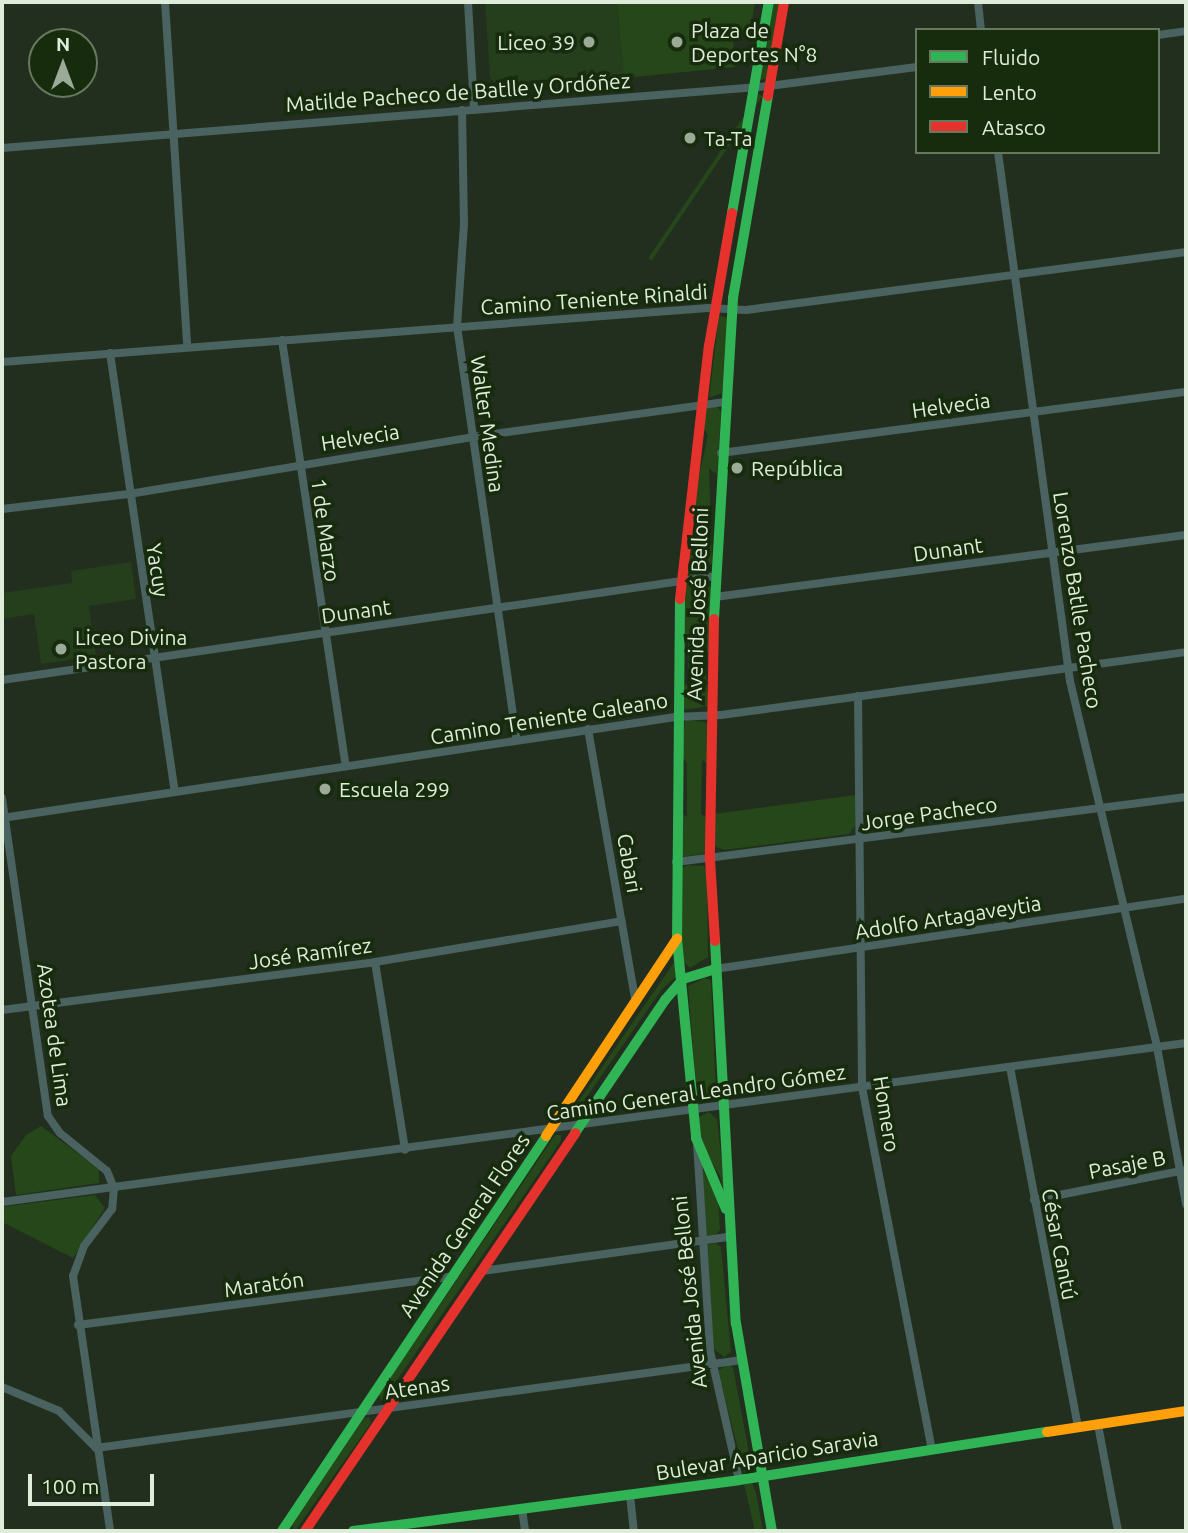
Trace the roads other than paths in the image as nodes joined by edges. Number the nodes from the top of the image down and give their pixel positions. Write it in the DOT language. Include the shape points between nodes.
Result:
graph roads {
  1 [pos="165,2"];
  2 [pos="468,2"];
  3 [pos="769,2"];
  4 [pos="784,2"];
  5 [pos="978,2"];
  6 [pos="981,28"];
  7 [pos="1186,31"];
  8 [pos="1160,35"];
  9 [pos="915,67"];
  10 [pos="769,86"];
  11 [pos="754,87"];
  12 [pos="462,110"];
  13 [pos="474,110"];
  14 [pos="173,132"];
  15 [pos="2,148"];
  16 [pos="998,154"];
  17 [pos="1186,252"];
  18 [pos="1015,275"];
  19 [pos="715,308"];
  20 [pos="732,310"];
  21 [pos="457,326"];
  22 [pos="282,340"];
  23 [pos="187,346"];
  24 [pos="110,353"];
  25 [pos="2,362"];
  26 [pos="1186,392"];
  27 [pos="724,402"];
  28 [pos="701,404"];
  29 [pos="1034,412"];
  30 [pos="472,437"];
  31 [pos="721,453"];
  32 [pos="299,465"];
  33 [pos="129,494"];
  34 [pos="2,509"];
  35 [pos="1186,535"];
  36 [pos="1051,553"];
  37 [pos="715,576"];
  38 [pos="680,581"];
  39 [pos="715,597"];
  40 [pos="496,608"];
  41 [pos="324,634"];
  42 [pos="1186,652"];
  43 [pos="154,658"];
  44 [pos="1068,669"];
  45 [pos="2,680"];
  46 [pos="858,696"];
  47 [pos="713,715"];
  48 [pos="676,717"];
  49 [pos="589,729"];
  50 [pos="517,740"];
  51 [pos="346,766"];
  52 [pos="175,792"];
  53 [pos="1186,797"];
  54 [pos="2,798"];
  55 [pos="1097,810"];
  56 [pos="3,818"];
  57 [pos="860,841"];
  58 [pos="710,859"];
  59 [pos="676,862"];
  60 [pos="1186,898"];
  61 [pos="1122,907"];
  62 [pos="622,921"];
  63 [pos="677,939"];
  64 [pos="862,949"];
  65 [pos="375,962"];
  66 [pos="715,969"];
  67 [pos="683,979"];
  68 [pos="636,1003"];
  69 [pos="32,1006"];
  70 [pos="2,1010"];
  71 [pos="1186,1043"];
  72 [pos="1157,1047"];
  73 [pos="1010,1067"];
  74 [pos="862,1087"];
  75 [pos="724,1103"];
  76 [pos="695,1107"];
  77 [pos="580,1124"];
  78 [pos="550,1129"];
  79 [pos="697,1141"];
  80 [pos="405,1150"];
  81 [pos="1183,1171"];
  82 [pos="114,1188"];
  83 [pos="1034,1200"];
  84 [pos="2,1202"];
  85 [pos="1186,1204"];
  86 [pos="727,1211"];
  87 [pos="728,1237"];
  88 [pos="701,1240"];
  89 [pos="482,1271"];
  90 [pos="455,1275"];
  91 [pos="78,1325"];
  92 [pos="742,1360"];
  93 [pos="712,1365"];
  94 [pos="2,1387"];
  95 [pos="388,1409"];
  96 [pos="1186,1411"];
  97 [pos="360,1413"];
  98 [pos="1098,1425"];
  99 [pos="1078,1428"];
  100 [pos="96,1448"];
  101 [pos="932,1449"];
  102 [pos="762,1476"];
  103 [pos="739,1480"];
  104 [pos="630,1494"];
  105 [pos="522,1509"];
  106 [pos="110,1531"];
  107 [pos="282,1531"];
  108 [pos="305,1531"];
  109 [pos="353,1531"];
  110 [pos="525,1531"];
  111 [pos="634,1531"];
  112 [pos="772,1531"];
  113 [pos="1118,1531"];
  1 -- 14 [label="street"];
  2 -- 13 [label="street"];
  3 -- 11 [label="main road, Avenida José Belloni"];
  4 -- 10 [label="main road, Avenida José Belloni"];
  5 -- 6 [label="street"];
  7 -- 8 [label="street"];
  9 -- 10 [label="street, Matilde Pacheco de Batlle y Ordóñez"];
  10 -- 11 [label="street, Matilde Pacheco de Batlle y Ordóñez"];
  10 -- 20 [label="main road, Avenida José Belloni"];
  11 -- 13 [label="street, Matilde Pacheco de Batlle y Ordóñez"];
  11 -- 19 [label="main road, Avenida José Belloni"];
  12 -- 13 [label="street, Matilde Pacheco de Batlle y Ordóñez"];
  12 -- 14 [label="street, Matilde Pacheco de Batlle y Ordóñez"];
  12 -- 21 [label="street, Walter Medina" via="464,224"];
  14 -- 15 [label="street, Matilde Pacheco de Batlle y Ordóñez"];
  14 -- 23 [label="street"];
  16 -- 18 [label="street, Lorenzo Batlle Pacheco"];
  17 -- 18 [label="street, Camino Teniente Rinaldi"];
  18 -- 20 [label="street, Camino Teniente Rinaldi"];
  18 -- 29 [label="street, Lorenzo Batlle Pacheco"];
  19 -- 20 [label="street, Camino Teniente Rinaldi"];
  19 -- 21 [label="street, Camino Teniente Rinaldi"];
  19 -- 28 [label="main road, Avenida José Belloni"];
  20 -- 27 [label="main road, Avenida José Belloni"];
  21 -- 22 [label="street, Camino Teniente Rinaldi"];
  21 -- 30 [label="street, Walter Medina"];
  22 -- 23 [label="street, Camino Teniente Rinaldi"];
  22 -- 32 [label="street, 1 de Marzo"];
  23 -- 24 [label="street, Camino Teniente Rinaldi"];
  24 -- 25 [label="street, Camino Teniente Rinaldi"];
  24 -- 33 [label="street, Yacuy"];
  26 -- 29 [label="street, Helvecia"];
  27 -- 28 [label="street, Helvecia"];
  27 -- 31 [label="main road, Avenida José Belloni"];
  28 -- 30 [label="street, Helvecia"];
  28 -- 38 [label="main road, Avenida José Belloni"];
  29 -- 31 [label="street, Helvecia"];
  29 -- 36 [label="street, Lorenzo Batlle Pacheco"];
  30 -- 32 [label="street, Helvecia"];
  30 -- 40 [label="street, Walter Medina"];
  31 -- 37 [label="main road, Avenida José Belloni"];
  32 -- 33 [label="street, Helvecia"];
  32 -- 41 [label="street, 1 de Marzo"];
  33 -- 34 [label="street, Helvecia"];
  33 -- 43 [label="street, Yacuy"];
  35 -- 36 [label="street, Dunant"];
  36 -- 39 [label="street, Dunant"];
  36 -- 44 [label="street, Lorenzo Batlle Pacheco"];
  37 -- 38 [label="street, Dunant"];
  37 -- 39 [label="main road, Avenida José Belloni"];
  38 -- 40 [label="street, Dunant"];
  38 -- 48 [label="main road, Avenida José Belloni"];
  39 -- 47 [label="main road, Avenida José Belloni"];
  40 -- 41 [label="street, Dunant"];
  40 -- 50 [label="street, Walter Medina"];
  41 -- 43 [label="street, Dunant"];
  41 -- 51 [label="street, 1 de Marzo"];
  42 -- 44 [label="street, Camino Teniente Galeano"];
  43 -- 45 [label="street, Dunant"];
  43 -- 52 [label="street, Yacuy"];
  44 -- 46 [label="street, Camino Teniente Galeano"];
  44 -- 55 [label="street, Lorenzo Batlle Pacheco"];
  46 -- 47 [label="street, Camino Teniente Galeano"];
  46 -- 57 [label="street, Homero"];
  47 -- 48 [label="street, Camino Teniente Galeano"];
  47 -- 58 [label="main road, Avenida José Belloni"];
  48 -- 49 [label="street, Camino Teniente Galeano"];
  48 -- 59 [label="main road, Avenida José Belloni"];
  49 -- 50 [label="street, Camino Teniente Galeano"];
  49 -- 62 [label="street, Cabari"];
  50 -- 51 [label="street, Camino Teniente Galeano"];
  51 -- 52 [label="street, Camino Teniente Galeano"];
  52 -- 56 [label="street, Camino Teniente Galeano"];
  53 -- 55 [label="street, Jorge Pacheco"];
  54 -- 56 [label="street, Azotea de Lima"];
  55 -- 57 [label="street, Jorge Pacheco"];
  55 -- 61 [label="street, Lorenzo Batlle Pacheco"];
  56 -- 69 [label="street, Azotea de Lima"];
  57 -- 58 [label="street, Jorge Pacheco"];
  57 -- 64 [label="street, Homero"];
  58 -- 59 [label="street, Jorge Pacheco"];
  58 -- 66 [label="main road, Avenida José Belloni"];
  59 -- 63 [label="main road, Avenida José Belloni"];
  60 -- 61 [label="street, Adolfo Artagaveytia"];
  61 -- 64 [label="street, Adolfo Artagaveytia"];
  61 -- 72 [label="street, Lorenzo Batlle Pacheco"];
  62 -- 65 [label="street, José Ramírez"];
  62 -- 68 [label="street, Cabari"];
  63 -- 67 [label="main road, Avenida José Belloni"];
  63 -- 68 [label="main road, Avenida General Flores"];
  64 -- 66 [label="street, Adolfo Artagaveytia"];
  64 -- 74 [label="street, Homero"];
  65 -- 69 [label="street, José Ramírez"];
  65 -- 80 [label="street"];
  66 -- 67 [label="main road"];
  66 -- 75 [label="main road, Avenida José Belloni"];
  67 -- 76 [label="main road, Avenida José Belloni"];
  67 -- 77 [label="main road, Avenida General Flores"];
  68 -- 78 [label="main road, Avenida General Flores"];
  69 -- 70 [label="street, José Ramírez"];
  69 -- 82 [label="street, Azotea de Lima" via="50,1121 107,1171"];
  71 -- 72 [label="street, Camino General Leandro Gómez"];
  72 -- 73 [label="street, Camino General Leandro Gómez"];
  72 -- 81 [label="street, Lorenzo Batlle Pacheco"];
  73 -- 74 [label="street, Camino General Leandro Gómez"];
  73 -- 83 [label="street, César Cantú"];
  74 -- 75 [label="street, Camino General Leandro Gómez"];
  74 -- 101 [label="street, Homero"];
  75 -- 76 [label="street, Camino General Leandro Gómez"];
  75 -- 86 [label="main road, Avenida José Belloni"];
  76 -- 77 [label="street, Camino General Leandro Gómez"];
  76 -- 79 [label="main road, Avenida José Belloni"];
  77 -- 78 [label="street, Camino General Leandro Gómez"];
  77 -- 89 [label="main road, Avenida General Flores"];
  78 -- 80 [label="street, Camino General Leandro Gómez"];
  78 -- 90 [label="main road, Avenida General Flores"];
  79 -- 86 [label="main road, Avenida José Belloni"];
  79 -- 88 [label="street, Avenida José Belloni"];
  80 -- 82 [label="street, Camino General Leandro Gómez"];
  81 -- 83 [label="street, Pasaje B"];
  81 -- 85 [label="street, Lorenzo Batlle Pacheco"];
  82 -- 84 [label="street, Camino General Leandro Gómez"];
  82 -- 91 [label="street" via="112,1209 84,1246 75,1267"];
  83 -- 99 [label="street, César Cantú"];
  86 -- 87 [label="main road, Avenida José Belloni"];
  87 -- 88 [label="street"];
  87 -- 92 [label="main road, Avenida José Belloni"];
  88 -- 89 [label="street"];
  88 -- 93 [label="street, Avenida José Belloni"];
  89 -- 95 [label="main road, Avenida General Flores"];
  90 -- 91 [label="street, Maratón"];
  90 -- 97 [label="main road, Avenida General Flores"];
  91 -- 100 [label="street"];
  92 -- 93 [label="street, Atenas"];
  92 -- 102 [label="main road, Avenida José Belloni"];
  93 -- 95 [label="street, Atenas"];
  93 -- 103 [label="street, Avenida José Belloni"];
  94 -- 100 [label="street" via="59,1410"];
  95 -- 97 [label="street, Atenas"];
  95 -- 108 [label="main road, Avenida General Flores"];
  96 -- 98 [label="main road, Bulevar Aparicio Saravia"];
  97 -- 100 [label="street, Atenas"];
  97 -- 107 [label="main road, Avenida General Flores"];
  98 -- 99 [label="main road, Bulevar Aparicio Saravia"];
  98 -- 113 [label="street"];
  99 -- 101 [label="main road, Bulevar Aparicio Saravia"];
  100 -- 106 [label="street"];
  101 -- 102 [label="main road, Bulevar Aparicio Saravia"];
  102 -- 103 [label="main road, Bulevar Aparicio Saravia"];
  102 -- 112 [label="main road, Avenida José Belloni"];
  103 -- 104 [label="main road, Bulevar Aparicio Saravia"];
  104 -- 105 [label="main road, Bulevar Aparicio Saravia"];
  104 -- 111 [label="street"];
  105 -- 109 [label="main road, Bulevar Aparicio Saravia"];
  105 -- 110 [label="street"];
}
